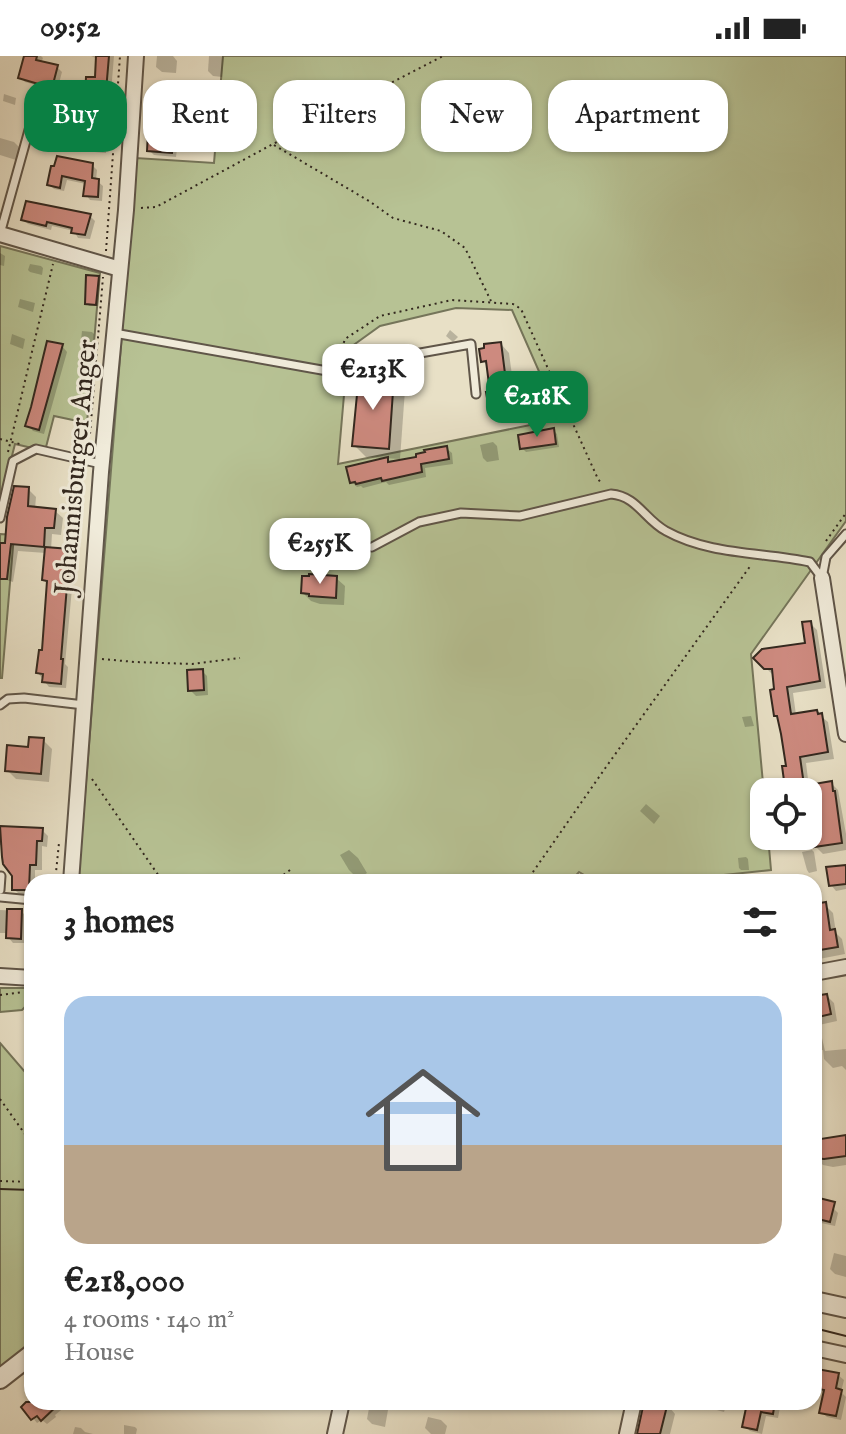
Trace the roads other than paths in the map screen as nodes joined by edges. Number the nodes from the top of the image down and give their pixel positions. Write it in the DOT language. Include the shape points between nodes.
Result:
graph roads {
  1 [pos="136,56"];
  2 [pos="24,148"];
  3 [pos="0,234"];
  4 [pos="120,269"];
  5 [pos="114,333"];
  6 [pos="476,394"];
  7 [pos="101,464"];
  8 [pos="0,518"];
  9 [pos="846,534"];
  10 [pos="372,547"];
  11 [pos="826,557"];
  12 [pos="810,562"];
  13 [pos="822,578"];
  14 [pos="0,705"];
  15 [pos="84,705"];
  16 [pos="846,734"];
  17 [pos="72,874"];
  18 [pos="1,876"];
  19 [pos="0,890"];
  20 [pos="0,897"];
  21 [pos="24,899"];
  22 [pos="846,967"];
  23 [pos="822,972"];
  24 [pos="0,976"];
  25 [pos="24,978"];
  26 [pos="822,1303"];
  27 [pos="846,1308"];
  28 [pos="822,1350"];
  29 [pos="846,1355"];
  30 [pos="24,1360"];
  31 [pos="0,1379"];
  32 [pos="340,1410"];
  33 [pos="632,1410"];
  34 [pos="335,1434"];
  35 [pos="627,1434"];
  1 -- 4 [label="street, Johannisburger Anger"];
  2 -- 3 [label="lane"];
  3 -- 4 [label="street"];
  4 -- 5 [label="street, Johannisburger Anger"];
  5 -- 6 [label="lane" via="333,372 471,344"];
  5 -- 7 [label="street, Johannisburger Anger"];
  7 -- 8 [label="lane" via="36,449 13,461"];
  7 -- 15 [label="street, Johannisburger Anger"];
  9 -- 11 [label="lane"];
  10 -- 12 [label="lane" via="419,522 461,513 520,516 611,494 622,495 663,530 694,544"];
  11 -- 12 [label="lane"];
  11 -- 13 [label="lane"];
  12 -- 13 [label="lane"];
  13 -- 16 [label="street"];
  14 -- 15 [label="lane" via="24,698"];
  15 -- 17 [label="street, Johannisburger Anger"];
  18 -- 19 [label="lane"];
  20 -- 21 [label="lane"];
  22 -- 23 [label="street"];
  24 -- 25 [label="street"];
  26 -- 27 [label="street"];
  28 -- 29 [label="street"];
  30 -- 31 [label="street"];
  32 -- 34 [label="street"];
  33 -- 35 [label="street"];
}
